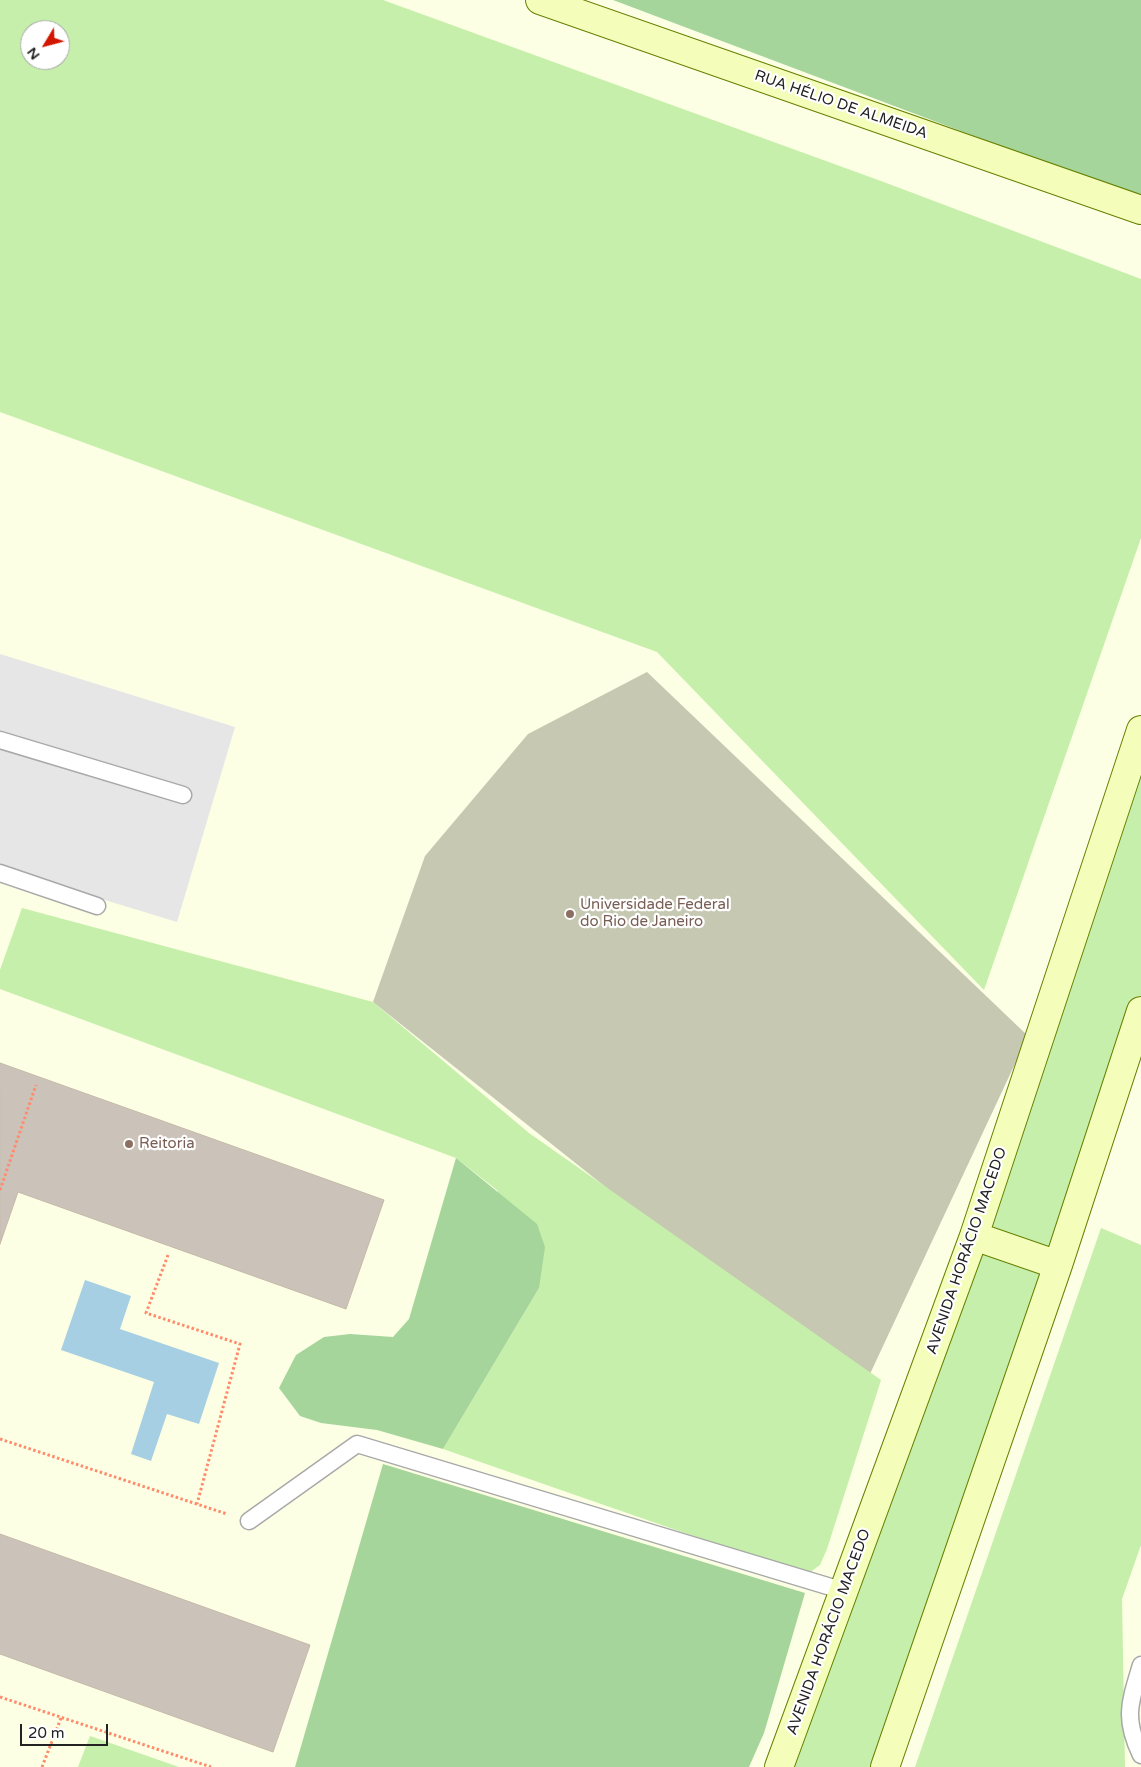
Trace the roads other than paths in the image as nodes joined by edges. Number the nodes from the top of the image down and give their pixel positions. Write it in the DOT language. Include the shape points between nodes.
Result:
graph roads {
  1 [pos="540,0"];
  2 [pos="1141,210"];
  3 [pos="1141,730"];
  4 [pos="0,740"];
  5 [pos="183,795"];
  6 [pos="0,873"];
  7 [pos="97,906"];
  8 [pos="1141,1011"];
  9 [pos="974,1236"];
  10 [pos="1058,1265"];
  11 [pos="249,1521"];
  12 [pos="844,1591"];
  13 [pos="1141,1665"];
  14 [pos="1141,1755"];
  15 [pos="779,1767"];
  16 [pos="885,1767"];
  1 -- 2 [label="street, RUA HÉLIO DE ALMEIDA"];
  3 -- 9 [label="street, AVENIDA HORÁCIO MACEDO"];
  4 -- 5 [label="lane"];
  6 -- 7 [label="lane"];
  8 -- 10 [label="street"];
  9 -- 10 [label="street"];
  9 -- 12 [label="street, AVENIDA HORÁCIO MACEDO"];
  10 -- 16 [label="street"];
  11 -- 12 [label="lane" via="357,1444"];
  12 -- 15 [label="street, AVENIDA HORÁCIO MACEDO"];
  13 -- 14 [label="lane" via="1130,1702 1130,1724 1133,1740"];
}
